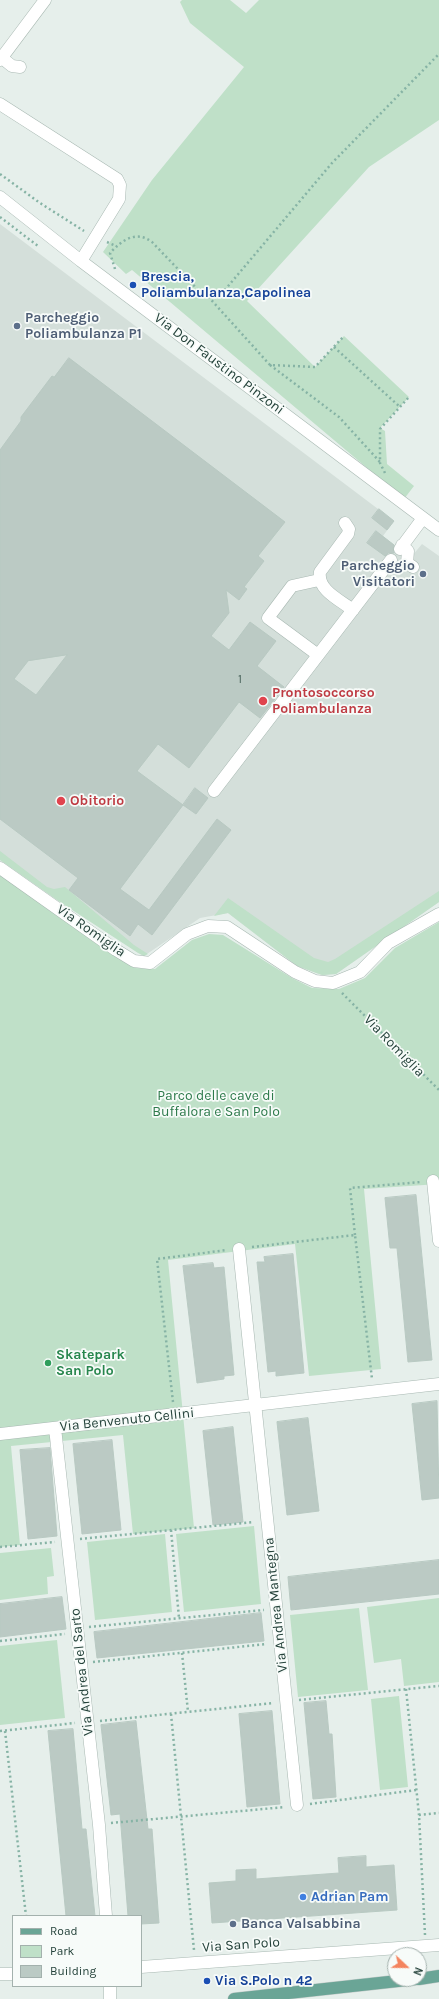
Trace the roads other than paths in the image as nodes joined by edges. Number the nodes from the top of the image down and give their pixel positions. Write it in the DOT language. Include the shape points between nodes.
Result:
graph roads {
  1 [pos="45,0"];
  2 [pos="1,59"];
  3 [pos="20,67"];
  4 [pos="0,104"];
  5 [pos="0,197"];
  6 [pos="81,261"];
  7 [pos="423,518"];
  8 [pos="345,523"];
  9 [pos="439,530"];
  10 [pos="390,560"];
  11 [pos="413,567"];
  12 [pos="318,580"];
  13 [pos="353,610"];
  14 [pos="318,655"];
  15 [pos="214,791"];
  16 [pos="0,868"];
  17 [pos="439,914"];
  18 [pos="433,1181"];
  19 [pos="439,1241"];
  20 [pos="239,1249"];
  21 [pos="439,1384"];
  22 [pos="254,1405"];
  23 [pos="55,1428"];
  24 [pos="0,1434"];
  25 [pos="297,1805"];
  26 [pos="106,1915"];
  27 [pos="439,1945"];
  28 [pos="142,1967"];
  29 [pos="0,1974"];
  30 [pos="12,1974"];
  31 [pos="439,1976"];
  32 [pos="427,1978"];
  33 [pos="387,1982"];
  34 [pos="110,1987"];
  35 [pos="110,1999"];
  36 [pos="234,1999"];
  1 -- 2 [label="street"];
  2 -- 3 [label="street" via="12,66"];
  4 -- 6 [label="street" via="116,179 120,185 119,199"];
  5 -- 6 [label="street, Via Don Faustino Pinzoni"];
  6 -- 7 [label="street, Via Don Faustino Pinzoni"];
  7 -- 9 [label="street, Via Don Faustino Pinzoni"];
  7 -- 11 [label="street" via="401,547 408,551 407,563"];
  8 -- 12 [label="street" via="349,529 348,534 320,572"];
  10 -- 13 [label="street"];
  12 -- 13 [label="street" via="321,586"];
  12 -- 14 [label="street" via="292,586 268,618"];
  13 -- 14 [label="street"];
  14 -- 15 [label="street"];
  16 -- 17 [label="street, Via Romiglia" via="134,961 150,963 187,934 208,926 226,928 295,972 315,981 333,983 360,972 388,943"];
  18 -- 19 [label="street"];
  20 -- 22 [label="street"];
  21 -- 22 [label="street, Via Benvenuto Cellini"];
  22 -- 23 [label="street, Via Benvenuto Cellini"];
  22 -- 25 [label="street, Via Andrea Mantegna"];
  23 -- 24 [label="street, Via Benvenuto Cellini"];
  23 -- 26 [label="street, Via Andrea del Sarto" via="99,1825"];
  27 -- 28 [label="street, Via San Polo"];
  29 -- 30 [label="street"];
  31 -- 32 [label="main road"];
  33 -- 36 [label="main road"];
  34 -- 35 [label="street"];
}
